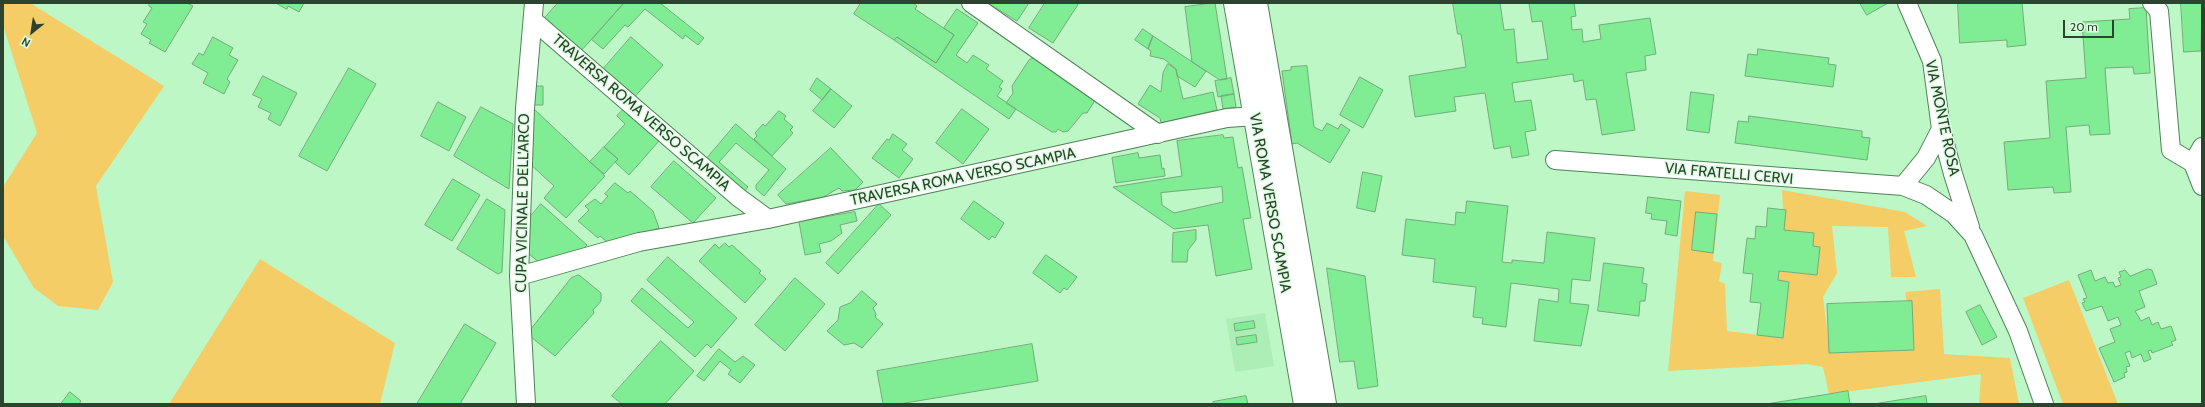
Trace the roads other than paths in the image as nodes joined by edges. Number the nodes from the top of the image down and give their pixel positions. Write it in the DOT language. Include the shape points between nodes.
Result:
graph roads {
  1 [pos="534,3"];
  2 [pos="971,3"];
  3 [pos="1235,3"];
  4 [pos="1258,3"];
  5 [pos="1907,3"];
  6 [pos="2152,3"];
  7 [pos="534,21"];
  8 [pos="1255,116"];
  9 [pos="1941,129"];
  10 [pos="1158,134"];
  11 [pos="2202,147"];
  12 [pos="1555,160"];
  13 [pos="2193,163"];
  14 [pos="1903,186"];
  15 [pos="2202,186"];
  16 [pos="768,219"];
  17 [pos="1973,235"];
  18 [pos="519,276"];
  19 [pos="526,404"];
  20 [pos="1305,404"];
  21 [pos="1325,404"];
  22 [pos="2044,404"];
  1 -- 7 [label="street, CUPA VICINALE DELL'ARCO"];
  2 -- 10 [label="street"];
  3 -- 8 [label="main road, VIA ROMA VERSO SCAMPIA"];
  4 -- 21 [label="main road, VIA ROMA VERSO SCAMPIA"];
  5 -- 9 [label="street, VIA MONTE ROSA" via="1932,61"];
  6 -- 13 [label="street" via="2159,11 2171,150"];
  7 -- 16 [label="street, TRAVERSA ROMA VERSO SCAMPIA" via="738,197"];
  7 -- 18 [label="street, CUPA VICINALE DELL'ARCO" via="525,108"];
  8 -- 10 [label="street, TRAVERSA ROMA VERSO SCAMPIA" via="1227,118"];
  8 -- 20 [label="main road, VIA ROMA VERSO SCAMPIA"];
  9 -- 14 [label="street" via="1926,158"];
  9 -- 17 [label="street, VIA MONTE ROSA" via="1952,174"];
  10 -- 16 [label="street, TRAVERSA ROMA VERSO SCAMPIA"];
  11 -- 13 [label="street"];
  12 -- 14 [label="street, VIA FRATELLI CERVI"];
  13 -- 15 [label="street"];
  14 -- 17 [label="street, VIA FRATELLI CERVI" via="1926,195 1954,214"];
  16 -- 18 [label="street, TRAVERSA ROMA VERSO SCAMPIA" via="639,242"];
  17 -- 22 [label="street, VIA FRATELLI CERVI" via="2018,331"];
  18 -- 19 [label="street, CUPA VICINALE DELL'ARCO"];
}
